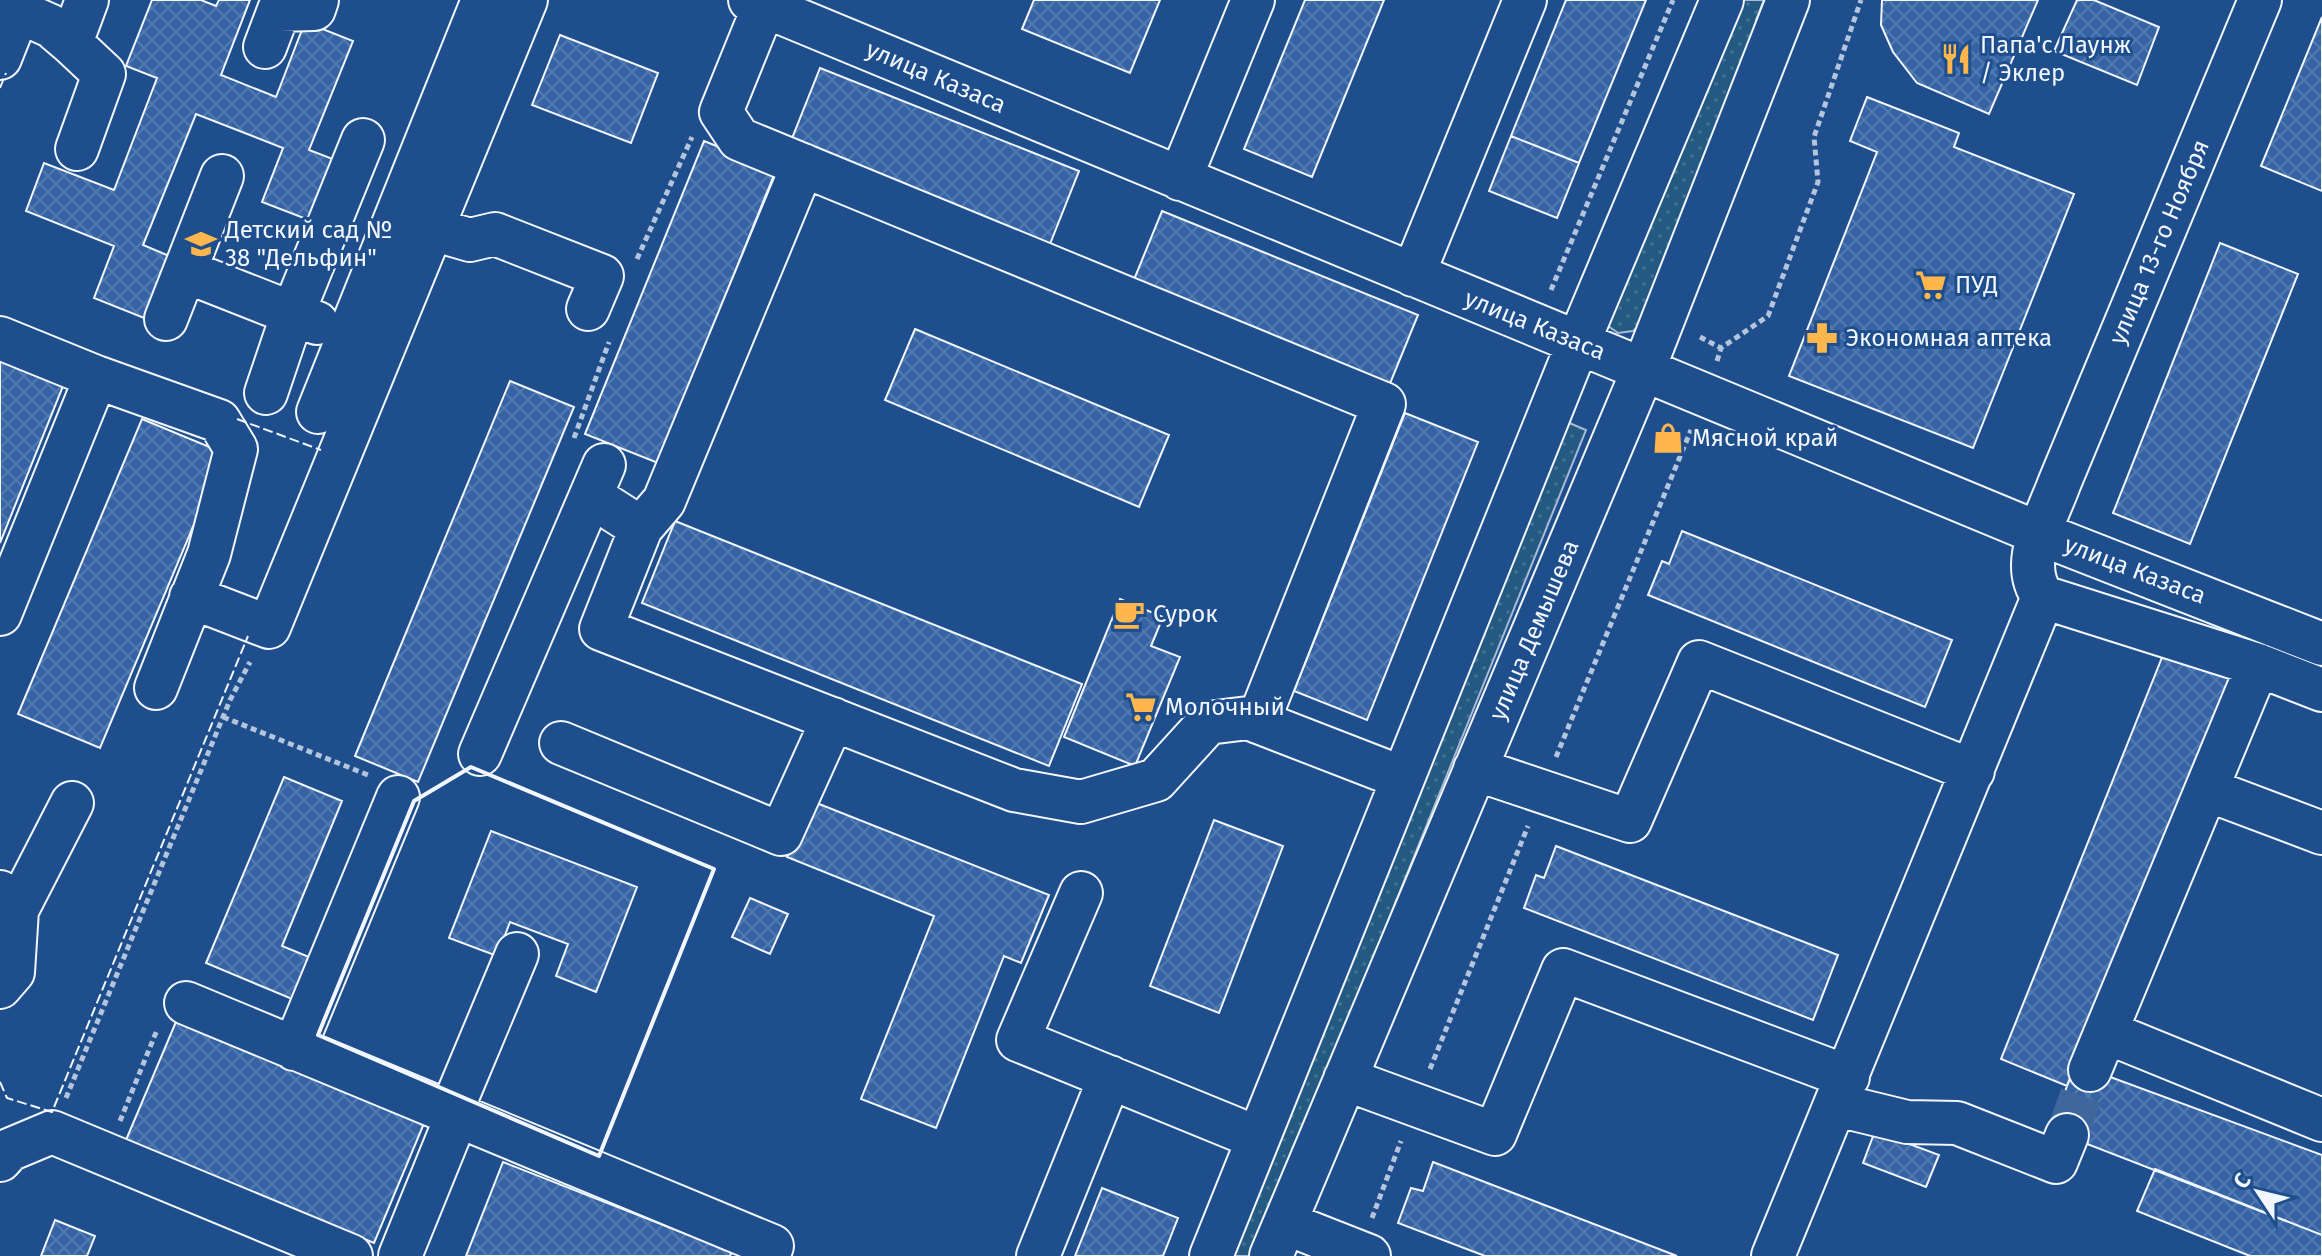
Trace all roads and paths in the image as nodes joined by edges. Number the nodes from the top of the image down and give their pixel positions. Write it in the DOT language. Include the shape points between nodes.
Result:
graph roads {
  1 [pos="87,0"];
  2 [pos="317,0"];
  3 [pos="483,0"];
  4 [pos="526,0"];
  5 [pos="1253,0"];
  6 [pos="1525,0"];
  7 [pos="1722,0"];
  8 [pos="1788,0"];
  9 [pos="1861,0"];
  10 [pos="2260,0"];
  11 [pos="757,3"];
  12 [pos="14,4"];
  13 [pos="811,12"];
  14 [pos="71,43"];
  15 [pos="265,47"];
  16 [pos="0,58"];
  17 [pos="721,112"];
  18 [pos="77,149"];
  19 [pos="418,161"];
  20 [pos="803,165"];
  21 [pos="222,176"];
  22 [pos="1180,179"];
  23 [pos="432,229"];
  24 [pos="185,271"];
  25 [pos="1413,275"];
  26 [pos="595,293"];
  27 [pos="293,313"];
  28 [pos="166,319"];
  29 [pos="348,334"];
  30 [pos="1700,337"];
  31 [pos="0,338"];
  32 [pos="1578,343"];
  33 [pos="1721,348"];
  34 [pos="1644,368"];
  35 [pos="96,377"];
  36 [pos="266,393"];
  37 [pos="1706,394"];
  38 [pos="318,412"];
  39 [pos="597,481"];
  40 [pos="641,528"];
  41 [pos="2041,534"];
  42 [pos="191,597"];
  43 [pos="2043,597"];
  44 [pos="0,614"];
  45 [pos="269,627"];
  46 [pos="2322,644"];
  47 [pos="2258,665"];
  48 [pos="156,688"];
  49 [pos="2322,690"];
  50 [pos="223,717"];
  51 [pos="833,719"];
  52 [pos="1258,722"];
  53 [pos="561,743"];
  54 [pos="480,754"];
  55 [pos="1475,769"];
  56 [pos="1973,771"];
  57 [pos="1403,778"];
  58 [pos="2208,790"];
  59 [pos="398,797"];
  60 [pos="72,803"];
  61 [pos="2322,833"];
  62 [pos="1081,893"];
  63 [pos="8,901"];
  64 [pos="517,954"];
  65 [pos="0,987"];
  66 [pos="186,1003"];
  67 [pos="2106,1032"];
  68 [pos="294,1049"];
  69 [pos="2090,1070"];
  70 [pos="1110,1077"];
  71 [pos="1345,1079"];
  72 [pos="1842,1091"];
  73 [pos="456,1118"];
  74 [pos="2322,1120"];
  75 [pos="52,1132"];
  76 [pos="2067,1135"];
  77 [pos="1258,1138"];
  78 [pos="2,1145"];
  79 [pos="106,1155"];
  80 [pos="0,1195"];
  81 [pos="1278,1239"];
  82 [pos="351,1256"];
  83 [pos="400,1256"];
  84 [pos="768,1256"];
  85 [pos="1038,1256"];
  86 [pos="1211,1256"];
  87 [pos="1369,1256"];
  88 [pos="1773,1256"];
  1 -- 14 [label="street"];
  2 -- 15 [label="street" via="314,9 279,10"];
  3 -- 19 [label="street"];
  4 -- 23 [label="street"];
  5 -- 22 [label="street"];
  6 -- 25 [label="street"];
  7 -- 32 [label="street"];
  8 -- 34 [label="street, улица Демышева"];
  9 -- 33 [label="path" via="1814,137 1818,182 1768,316"];
  10 -- 41 [label="street, улица 13-го Ноября"];
  11 -- 13 [label="street, улица Казаса"];
  11 -- 17 [label="street"];
  12 -- 14 [label="street"];
  12 -- 16 [label="street"];
  13 -- 22 [label="street, улица Казаса"];
  14 -- 18 [label="street" via="104,74"];
  17 -- 20 [label="street" via="739,139"];
  17 -- 26 [label="path" via="696,126 639,258"];
  19 -- 27 [label="street" via="347,134"];
  19 -- 29 [label="street"];
  20 -- 40 [label="street" via="664,501"];
  20 -- 52 [label="street" via="1384,404"];
  21 -- 24 [label="street"];
  22 -- 25 [label="street, улица Казаса"];
  23 -- 26 [label="street" via="470,240 495,234"];
  23 -- 45 [label="street"];
  24 -- 27 [label="street"];
  24 -- 28 [label="street"];
  25 -- 32 [label="street, улица Казаса"];
  26 -- 39 [label="path" via="613,333 573,441"];
  27 -- 29 [label="street"];
  27 -- 36 [label="street"];
  29 -- 38 [label="street"];
  30 -- 33 [label="path"];
  31 -- 35 [label="street"];
  32 -- 34 [label="street, улица Казаса"];
  32 -- 57 [label="street"];
  33 -- 37 [label="path"];
  34 -- 37 [label="street, улица Казаса"];
  34 -- 55 [label="street, улица Демышева"];
  35 -- 42 [label="street" via="219,421 236,449 209,554"];
  35 -- 44 [label="street"];
  37 -- 41 [label="street, улица Казаса"];
  39 -- 40 [label="street"];
  39 -- 54 [label="street"];
  40 -- 51 [label="street" via="601,629"];
  41 -- 43 [label="street, улица 13-го Ноября" via="2030,565"];
  41 -- 46 [label="street, улица Казаса"];
  42 -- 45 [label="street"];
  42 -- 48 [label="street"];
  43 -- 47 [label="street"];
  43 -- 56 [label="street"];
  45 -- 50 [label="path"];
  47 -- 49 [label="street"];
  47 -- 58 [label="street"];
  50 -- 59 [label="path" via="361,770"];
  50 -- 75 [label="path"];
  51 -- 52 [label="street" via="1014,790 1081,802 1156,780 1208,723 1248,718"];
  51 -- 53 [label="street" via="781,834"];
  52 -- 57 [label="street"];
  55 -- 56 [label="street" via="1630,821 1699,662"];
  55 -- 71 [label="street, улица Демышева"];
  56 -- 72 [label="street"];
  57 -- 77 [label="street"];
  58 -- 61 [label="street"];
  58 -- 67 [label="street"];
  59 -- 68 [label="street"];
  60 -- 63 [label="street"];
  62 -- 70 [label="street" via="1018,1040"];
  63 -- 65 [label="street" via="13,972"];
  64 -- 73 [label="street" via="458,1095"];
  66 -- 68 [label="street"];
  66 -- 79 [label="path" via="163,1015"];
  67 -- 69 [label="street"];
  67 -- 74 [label="street"];
  68 -- 73 [label="street"];
  70 -- 77 [label="street"];
  70 -- 85 [label="street"];
  71 -- 72 [label="street" via="1495,1134 1563,970"];
  71 -- 81 [label="street, улица Демышева"];
  72 -- 76 [label="street" via="1907,1122 1957,1123 2056,1162"];
  72 -- 88 [label="street"];
  73 -- 83 [label="street"];
  73 -- 84 [label="street" via="772,1246"];
  75 -- 78 [label="street"];
  75 -- 79 [label="street"];
  77 -- 86 [label="street"];
  78 -- 80 [label="street"];
  79 -- 82 [label="street"];
  81 -- 87 [label="street"];
}
